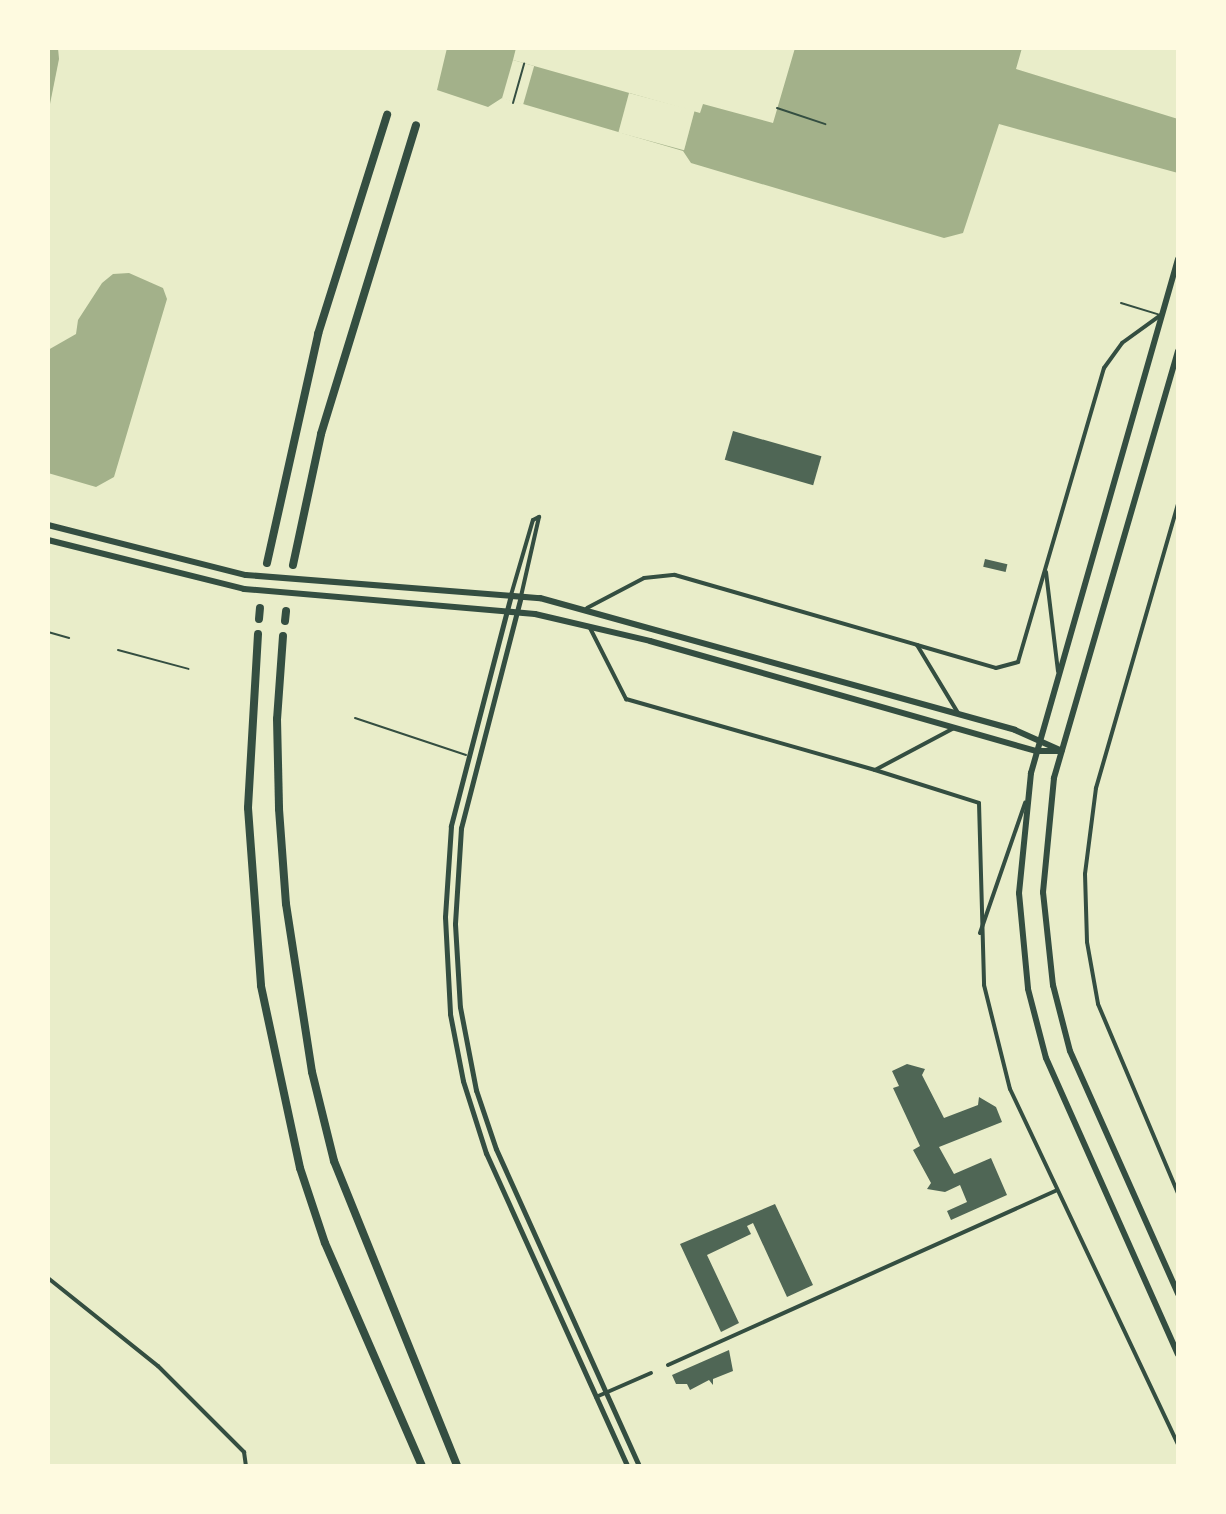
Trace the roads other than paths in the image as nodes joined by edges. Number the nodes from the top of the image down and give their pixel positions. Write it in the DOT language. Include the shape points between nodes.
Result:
graph roads {
  1 [pos="387,115"];
  2 [pos="416,125"];
  3 [pos="1178,259"];
  4 [pos="1121,303"];
  5 [pos="1161,315"];
  6 [pos="1178,351"];
  7 [pos="1178,504"];
  8 [pos="48,525"];
  9 [pos="48,540"];
  10 [pos="267,563"];
  11 [pos="293,565"];
  12 [pos="1046,570"];
  13 [pos="511,595"];
  14 [pos="521,596"];
  15 [pos="260,608"];
  16 [pos="587,608"];
  17 [pos="507,609"];
  18 [pos="516,611"];
  19 [pos="259,619"];
  20 [pos="589,626"];
  21 [pos="48,632"];
  22 [pos="258,634"];
  23 [pos="283,636"];
  24 [pos="69,638"];
  25 [pos="917,645"];
  26 [pos="118,650"];
  27 [pos="189,669"];
  28 [pos="1059,677"];
  29 [pos="958,713"];
  30 [pos="355,718"];
  31 [pos="955,728"];
  32 [pos="1040,739"];
  33 [pos="1036,751"];
  34 [pos="1062,751"];
  35 [pos="466,755"];
  36 [pos="875,770"];
  37 [pos="1025,803"];
  38 [pos="979,938"];
  39 [pos="1056,1191"];
  40 [pos="1178,1193"];
  41 [pos="48,1278"];
  42 [pos="1178,1294"];
  43 [pos="1178,1354"];
  44 [pos="668,1365"];
  45 [pos="651,1373"];
  46 [pos="605,1393"];
  47 [pos="596,1397"];
  48 [pos="1178,1445"];
  49 [pos="246,1466"];
  50 [pos="422,1466"];
  51 [pos="457,1466"];
  52 [pos="627,1466"];
  53 [pos="639,1466"];
  1 -- 10 [label="highway" via="318,334"];
  2 -- 11 [label="highway" via="321,434"];
  3 -- 5 [label="main road"];
  4 -- 5 [label="lane"];
  5 -- 12 [label="street" via="1122,343 1104,368"];
  5 -- 28 [label="main road"];
  6 -- 34 [label="main road"];
  7 -- 40 [label="street" via="1096,788 1085,874 1087,942 1098,1004"];
  8 -- 13 [label="main road" via="224,572"];
  9 -- 17 [label="main road" via="223,586"];
  12 -- 25 [label="street" via="1021,654 1012,666 987,666"];
  12 -- 28 [label="street"];
  13 -- 14 [label="main road"];
  13 -- 14 [label="street" via="533,520 539,517"];
  13 -- 17 [label="street"];
  14 -- 16 [label="main road"];
  14 -- 18 [label="street"];
  15 -- 19 [label="highway"];
  16 -- 25 [label="street" via="644,578 675,575"];
  16 -- 29 [label="main road"];
  17 -- 18 [label="main road"];
  17 -- 35 [label="street"];
  18 -- 20 [label="main road"];
  18 -- 46 [label="street" via="461,828 455,924 460,1007 488,1128"];
  20 -- 31 [label="main road"];
  20 -- 36 [label="street" via="626,699"];
  21 -- 24 [label="lane"];
  22 -- 50 [label="highway" via="248,808 252,909 264,1001 300,1168 325,1243"];
  23 -- 51 [label="highway" via="277,719 280,825 290,934 312,1072 334,1161"];
  25 -- 29 [label="street"];
  26 -- 27 [label="lane"];
  28 -- 32 [label="main road"];
  29 -- 32 [label="main road"];
  30 -- 35 [label="lane"];
  31 -- 33 [label="main road"];
  31 -- 36 [label="street"];
  32 -- 33 [label="main road"];
  32 -- 34 [label="main road"];
  33 -- 34 [label="main road"];
  33 -- 37 [label="main road"];
  34 -- 42 [label="main road" via="1048,807 1043,892 1053,985 1081,1082"];
  35 -- 47 [label="street" via="451,826 445,905 448,989 458,1059 486,1153"];
  36 -- 38 [label="street" via="975,799 982,810"];
  37 -- 38 [label="street"];
  37 -- 43 [label="main road" via="1020,924 1036,1024 1059,1091"];
  38 -- 39 [label="street" via="985,992 1010,1089"];
  39 -- 44 [label="street"];
  39 -- 48 [label="street"];
  41 -- 49 [label="street" via="158,1366 244,1452"];
  45 -- 46 [label="street"];
  46 -- 47 [label="street"];
  46 -- 53 [label="street"];
  47 -- 52 [label="street"];
}
